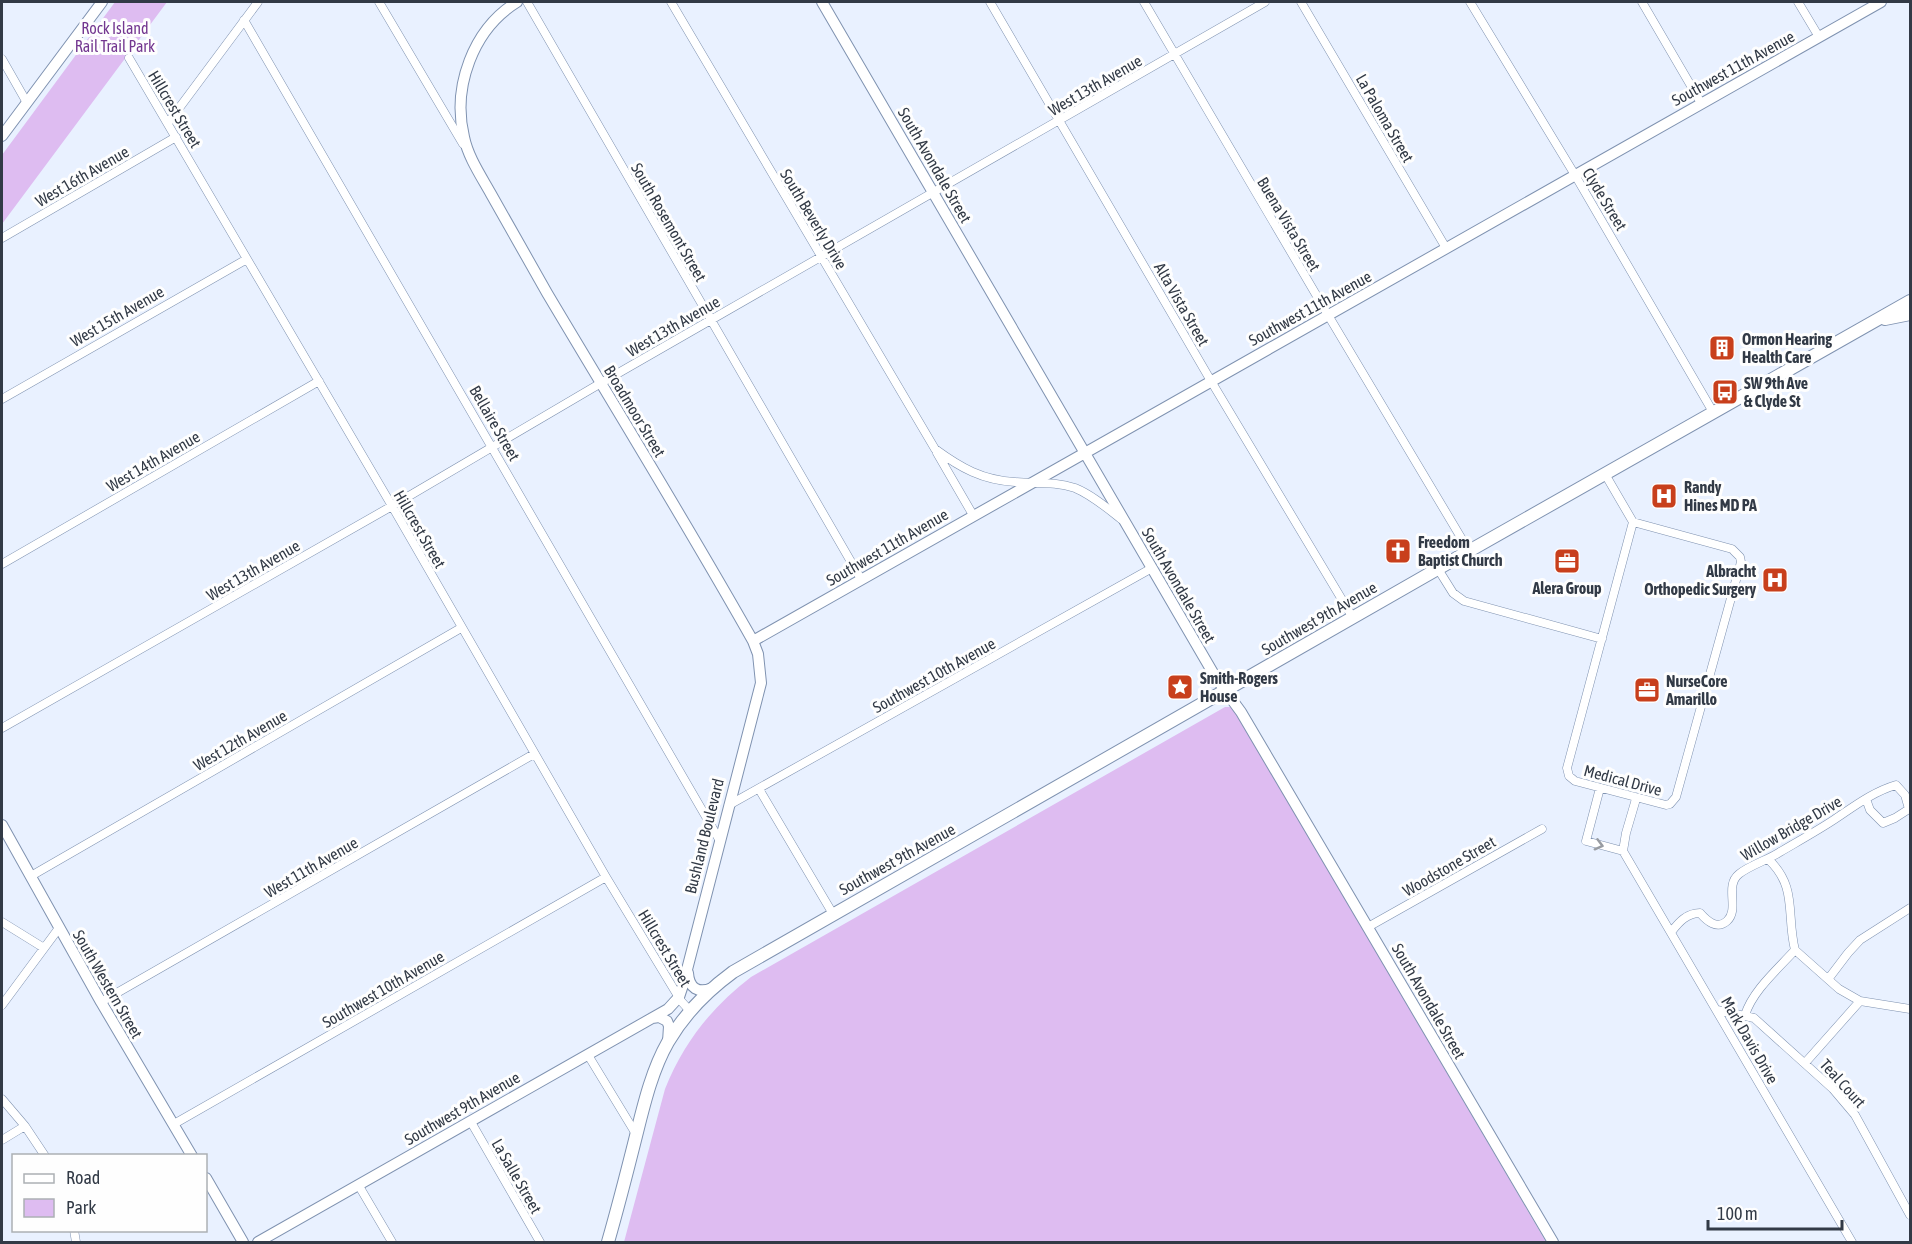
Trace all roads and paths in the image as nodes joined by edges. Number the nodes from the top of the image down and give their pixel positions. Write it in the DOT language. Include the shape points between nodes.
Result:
graph roads {
  1 [pos="102,2"];
  2 [pos="258,2"];
  3 [pos="379,2"];
  4 [pos="517,2"];
  5 [pos="526,2"];
  6 [pos="671,2"];
  7 [pos="822,2"];
  8 [pos="990,2"];
  9 [pos="1144,2"];
  10 [pos="1264,2"];
  11 [pos="1301,2"];
  12 [pos="1470,2"];
  13 [pos="1642,2"];
  14 [pos="1798,2"];
  15 [pos="1881,2"];
  16 [pos="244,20"];
  17 [pos="1820,37"];
  18 [pos="1174,54"];
  19 [pos="129,58"];
  20 [pos="2,59"];
  21 [pos="26,101"];
  22 [pos="1701,104"];
  23 [pos="1059,121"];
  24 [pos="168,123"];
  25 [pos="2,136"];
  26 [pos="176,137"];
  27 [pos="471,158"];
  28 [pos="1575,175"];
  29 [pos="933,192"];
  30 [pos="2,238"];
  31 [pos="1446,248"];
  32 [pos="821,256"];
  33 [pos="247,259"];
  34 [pos="1911,301"];
  35 [pos="1911,314"];
  36 [pos="1328,315"];
  37 [pos="711,320"];
  38 [pos="1875,321"];
  39 [pos="319,381"];
  40 [pos="1211,381"];
  41 [pos="601,383"];
  42 [pos="2,399"];
  43 [pos="1713,412"];
  44 [pos="493,447"];
  45 [pos="935,449"];
  46 [pos="1084,453"];
  47 [pos="1605,474"];
  48 [pos="1034,481"];
  49 [pos="392,506"];
  50 [pos="973,515"];
  51 [pos="1124,522"];
  52 [pos="1633,522"];
  53 [pos="1469,551"];
  54 [pos="2,564"];
  55 [pos="1152,568"];
  56 [pos="1438,569"];
  57 [pos="861,579"];
  58 [pos="1353,618"];
  59 [pos="462,628"];
  60 [pos="1602,639"];
  61 [pos="753,641"];
  62 [pos="761,683"];
  63 [pos="1226,691"];
  64 [pos="2,728"];
  65 [pos="534,754"];
  66 [pos="1600,788"];
  67 [pos="759,789"];
  68 [pos="1636,799"];
  69 [pos="1866,799"];
  70 [pos="729,806"];
  71 [pos="2,825"];
  72 [pos="1542,829"];
  73 [pos="720,841"];
  74 [pos="1623,851"];
  75 [pos="1768,859"];
  76 [pos="31,876"];
  77 [pos="606,877"];
  78 [pos="1911,908"];
  79 [pos="833,914"];
  80 [pos="2,922"];
  81 [pos="1368,927"];
  82 [pos="59,928"];
  83 [pos="1672,931"];
  84 [pos="44,948"];
  85 [pos="1795,950"];
  86 [pos="688,968"];
  87 [pos="1829,978"];
  88 [pos="706,990"];
  89 [pos="680,999"];
  90 [pos="1860,1001"];
  91 [pos="101,1002"];
  92 [pos="2,1005"];
  93 [pos="1911,1009"];
  94 [pos="1717,1010"];
  95 [pos="690,1011"];
  96 [pos="1745,1015"];
  97 [pos="651,1018"];
  98 [pos="668,1042"];
  99 [pos="588,1055"];
  100 [pos="1805,1063"];
  101 [pos="2,1099"];
  102 [pos="471,1122"];
  103 [pos="174,1124"];
  104 [pos="25,1126"];
  105 [pos="636,1134"];
  106 [pos="2,1140"];
  107 [pos="44,1154"];
  108 [pos="191,1154"];
  109 [pos="207,1181"];
  110 [pos="358,1186"];
  111 [pos="1911,1215"];
  112 [pos="243,1242"];
  113 [pos="258,1242"];
  114 [pos="392,1242"];
  115 [pos="540,1242"];
  116 [pos="608,1242"];
  117 [pos="1552,1242"];
  118 [pos="1852,1242"];
  1 -- 21 [label="street"];
  2 -- 16 [label="street"];
  3 -- 27 [label="street, Broadmoor Street"];
  4 -- 27 [label="street, Broadmoor Street" via="479,40 464,75 464,138"];
  5 -- 37 [label="street, South Rosemont Street"];
  6 -- 32 [label="street, South Beverly Drive"];
  7 -- 29 [label="street, South Avondale Street"];
  8 -- 23 [label="street, Alta Vista Street"];
  9 -- 18 [label="street, Buena Vista Street"];
  10 -- 18 [label="street, West 13th Avenue"];
  11 -- 31 [label="street, La Paloma Street"];
  12 -- 28 [label="street, Clyde Street"];
  13 -- 22 [label="street"];
  14 -- 17 [label="street"];
  15 -- 17 [label="street, Southwest 11th Avenue"];
  16 -- 24 [label="street"];
  16 -- 44 [label="street, Bellaire Street"];
  17 -- 22 [label="street, Southwest 11th Avenue"];
  18 -- 23 [label="street, West 13th Avenue"];
  18 -- 36 [label="street, Buena Vista Street"];
  19 -- 24 [label="street, Hillcrest Street"];
  20 -- 21 [label="street"];
  21 -- 25 [label="street"];
  22 -- 28 [label="street, Southwest 11th Avenue"];
  23 -- 29 [label="street, West 13th Avenue"];
  23 -- 40 [label="street, Alta Vista Street"];
  24 -- 26 [label="street, Hillcrest Street"];
  26 -- 30 [label="street, West 16th Avenue"];
  26 -- 33 [label="street, Hillcrest Street"];
  27 -- 41 [label="street, Broadmoor Street"];
  28 -- 31 [label="street, Southwest 11th Avenue"];
  28 -- 43 [label="street, Clyde Street"];
  29 -- 32 [label="street, West 13th Avenue"];
  29 -- 46 [label="street, South Avondale Street"];
  31 -- 36 [label="street, Southwest 11th Avenue"];
  32 -- 37 [label="street, West 13th Avenue"];
  32 -- 45 [label="street, South Beverly Drive"];
  33 -- 39 [label="street, Hillcrest Street"];
  33 -- 42 [label="street, West 15th Avenue"];
  34 -- 38 [label="main road, Southwest 9th Avenue"];
  35 -- 38 [label="main road"];
  36 -- 40 [label="street, Southwest 11th Avenue"];
  36 -- 53 [label="street, Buena Vista Street"];
  37 -- 41 [label="street, West 13th Avenue"];
  37 -- 57 [label="street, South Rosemont Street"];
  38 -- 43 [label="main road, Southwest 9th Avenue"];
  39 -- 49 [label="street, Hillcrest Street"];
  39 -- 54 [label="street, West 14th Avenue"];
  40 -- 46 [label="street, Southwest 11th Avenue"];
  40 -- 58 [label="street, Alta Vista Street"];
  41 -- 44 [label="street, West 13th Avenue"];
  41 -- 61 [label="street, Broadmoor Street"];
  43 -- 47 [label="main road, Southwest 9th Avenue"];
  44 -- 49 [label="street, West 13th Avenue"];
  44 -- 73 [label="street, Bellaire Street"];
  45 -- 48 [label="street, South Beverly Drive" via="960,468 980,476 1017,483"];
  45 -- 50 [label="street, South Beverly Drive"];
  46 -- 48 [label="street, Southwest 11th Avenue"];
  46 -- 51 [label="street, South Avondale Street"];
  47 -- 52 [label="street"];
  47 -- 53 [label="main road, Southwest 9th Avenue"];
  48 -- 50 [label="street, Southwest 11th Avenue"];
  48 -- 51 [label="street, South Beverly Drive" via="1057,484 1093,497"];
  49 -- 59 [label="street, Hillcrest Street"];
  49 -- 64 [label="street, West 13th Avenue"];
  50 -- 57 [label="street, Southwest 11th Avenue"];
  51 -- 55 [label="street, South Avondale Street"];
  52 -- 60 [label="street, Medical Drive"];
  52 -- 68 [label="street, Medical Drive" via="1732,549 1741,562 1676,797 1666,805"];
  53 -- 56 [label="main road, Southwest 9th Avenue"];
  55 -- 63 [label="street, South Avondale Street"];
  55 -- 67 [label="street, Southwest 10th Avenue"];
  56 -- 58 [label="main road, Southwest 9th Avenue"];
  56 -- 60 [label="street" via="1453,593 1464,601"];
  57 -- 61 [label="street, Southwest 11th Avenue"];
  58 -- 63 [label="main road, Southwest 9th Avenue"];
  59 -- 65 [label="street, Hillcrest Street"];
  59 -- 76 [label="street, West 12th Avenue"];
  60 -- 66 [label="street, Medical Drive" via="1567,768 1572,779"];
  61 -- 62 [label="street, Broadmoor Street"];
  62 -- 70 [label="street, Bushland Boulevard"];
  63 -- 79 [label="main road, Southwest 9th Avenue"];
  63 -- 81 [label="street, South Avondale Street"];
  65 -- 77 [label="street, Hillcrest Street"];
  65 -- 91 [label="street, West 11th Avenue"];
  66 -- 68 [label="street, Medical Drive"];
  66 -- 74 [label="street, one-way" via="1586,841"];
  67 -- 70 [label="street, Southwest 10th Avenue"];
  67 -- 79 [label="street"];
  68 -- 74 [label="street"];
  69 -- 69 [label="street, Willow Bridge Drive" via="1896,785 1905,795 1909,809 1883,823 1870,810"];
  69 -- 75 [label="street, Willow Bridge Drive"];
  70 -- 73 [label="street, Bushland Boulevard"];
  71 -- 76 [label="street, South Western Street"];
  72 -- 81 [label="street, Woodstone Street"];
  73 -- 86 [label="street, Bushland Boulevard"];
  74 -- 83 [label="street, Mark Davis Drive"];
  75 -- 83 [label="street, Willow Bridge Drive" via="1739,874 1732,883 1732,913 1728,920 1715,925 1700,913 1692,913"];
  75 -- 85 [label="street" via="1785,879"];
  76 -- 82 [label="street, South Western Street"];
  77 -- 89 [label="street, Hillcrest Street"];
  77 -- 103 [label="street, Southwest 10th Avenue"];
  78 -- 87 [label="street" via="1860,940"];
  79 -- 88 [label="main road, Southwest 9th Avenue"];
  80 -- 84 [label="street"];
  81 -- 117 [label="street, South Avondale Street"];
  82 -- 84 [label="street"];
  82 -- 91 [label="street, South Western Street"];
  83 -- 94 [label="street, Mark Davis Drive"];
  84 -- 92 [label="street"];
  85 -- 87 [label="street"];
  85 -- 96 [label="street" via="1758,992"];
  86 -- 88 [label="street" via="691,986"];
  86 -- 89 [label="street, Bushland Boulevard"];
  87 -- 90 [label="street"];
  88 -- 89 [label="street"];
  88 -- 95 [label="main road, Southwest 9th Avenue"];
  89 -- 95 [label="street, Hillcrest Street"];
  89 -- 97 [label="street, Southwest 9th Avenue"];
  90 -- 93 [label="street"];
  90 -- 100 [label="street"];
  91 -- 103 [label="street, South Western Street"];
  94 -- 96 [label="street, Teal Court"];
  94 -- 118 [label="street, Mark Davis Drive"];
  95 -- 98 [label="main road"];
  96 -- 100 [label="street, Teal Court" via="1754,1018"];
  97 -- 98 [label="street" via="667,1021"];
  97 -- 99 [label="street, Southwest 9th Avenue"];
  98 -- 105 [label="main road"];
  99 -- 102 [label="street, Southwest 9th Avenue"];
  99 -- 105 [label="street"];
  100 -- 111 [label="street, Teal Court" via="1855,1115"];
  101 -- 104 [label="street"];
  102 -- 110 [label="street, Southwest 9th Avenue"];
  102 -- 115 [label="street, La Salle Street"];
  103 -- 108 [label="street, South Western Street"];
  104 -- 106 [label="street"];
  104 -- 107 [label="street"];
  105 -- 116 [label="main road"];
  109 -- 112 [label="street"];
  110 -- 113 [label="street, Southwest 9th Avenue"];
  110 -- 114 [label="street"];
}
